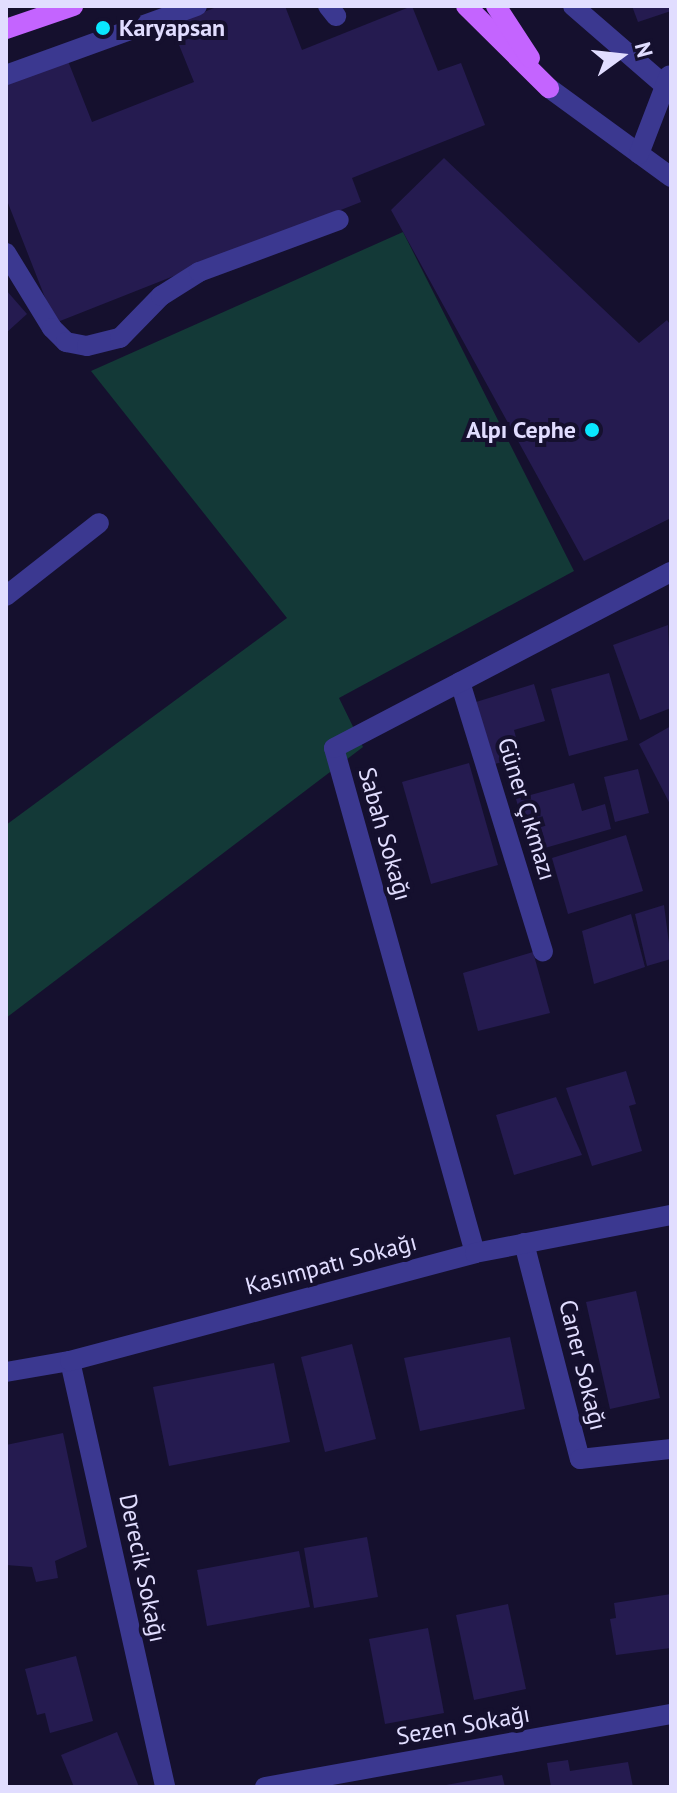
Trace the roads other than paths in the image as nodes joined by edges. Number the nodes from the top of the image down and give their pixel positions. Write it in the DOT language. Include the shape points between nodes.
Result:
graph roads {
  1 [pos="73,6"];
  2 [pos="197,6"];
  3 [pos="466,6"];
  4 [pos="496,6"];
  5 [pos="573,6"];
  6 [pos="6,29"];
  7 [pos="6,75"];
  8 [pos="669,83"];
  9 [pos="549,88"];
  10 [pos="639,154"];
  11 [pos="671,177"];
  12 [pos="339,220"];
  13 [pos="6,253"];
  14 [pos="99,523"];
  15 [pos="671,572"];
  16 [pos="6,596"];
  17 [pos="460,682"];
  18 [pos="543,951"];
  19 [pos="671,1215"];
  20 [pos="524,1243"];
  21 [pos="475,1253"];
  22 [pos="70,1361"];
  23 [pos="6,1372"];
  24 [pos="671,1449"];
  25 [pos="671,1714"];
  26 [pos="165,1787"];
  27 [pos="265,1787"];
  1 -- 6 [label="main road"];
  2 -- 7 [label="street"];
  3 -- 9 [label="main road"];
  4 -- 9 [label="main road"];
  5 -- 8 [label="street"];
  8 -- 10 [label="street"];
  9 -- 10 [label="street"];
  10 -- 11 [label="street"];
  12 -- 13 [label="street" via="199,272 161,296 120,338 87,346 66,342 52,328"];
  14 -- 16 [label="street"];
  15 -- 17 [label="street, Sabah Sokağı"];
  17 -- 18 [label="street, Güner Çıkmazı"];
  17 -- 21 [label="street, Sabah Sokağı" via="334,748"];
  19 -- 20 [label="street, Kasımpatı Sokağı"];
  20 -- 21 [label="street, Kasımpatı Sokağı"];
  20 -- 24 [label="street, Caner Sokağı" via="580,1459"];
  21 -- 22 [label="street, Kasımpatı Sokağı"];
  22 -- 23 [label="street, Kasımpatı Sokağı"];
  22 -- 26 [label="street, Derecik Sokağı"];
  25 -- 27 [label="street, Sezen Sokağı"];
}
